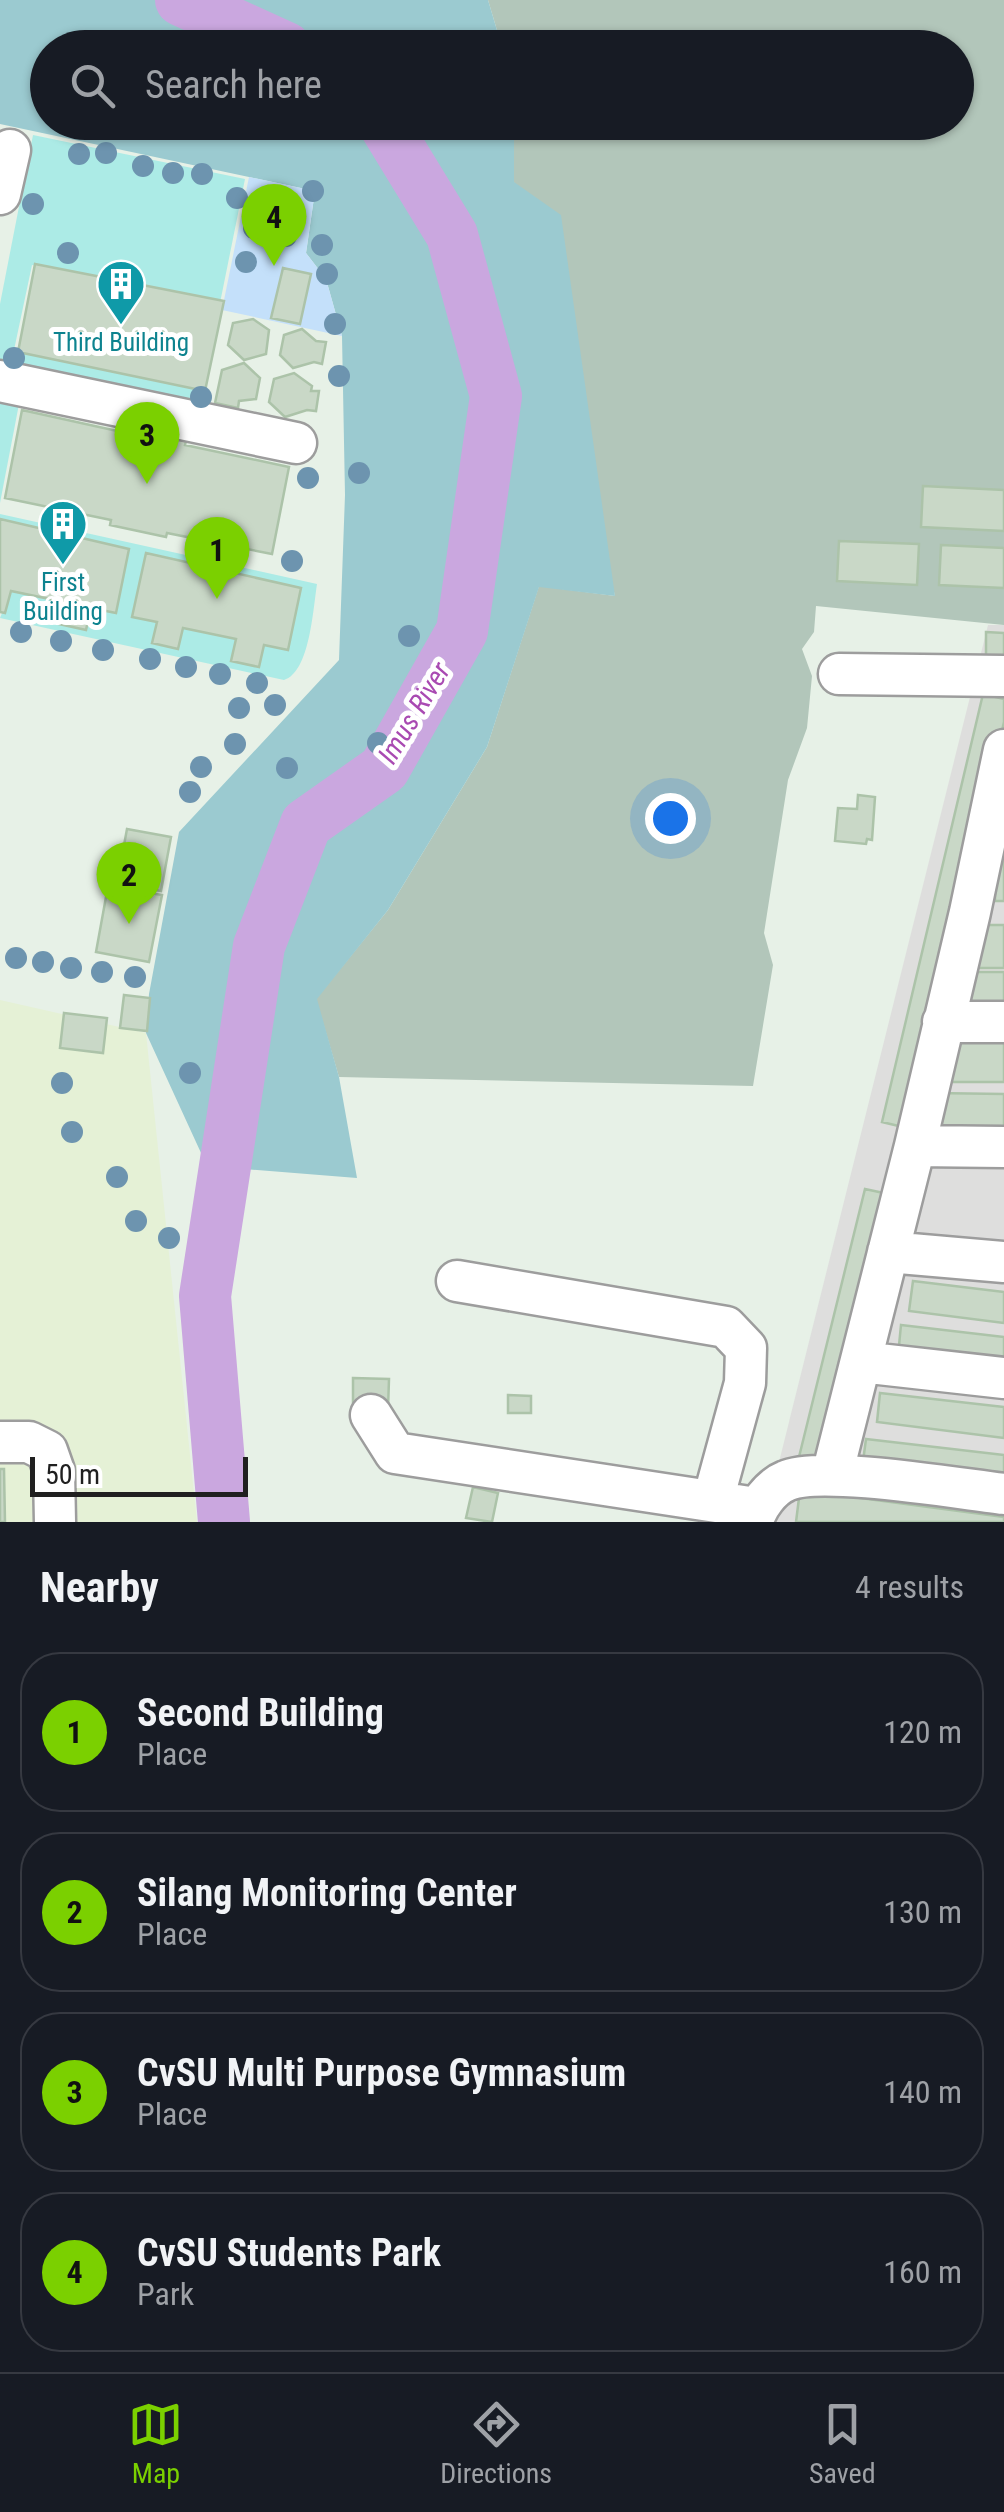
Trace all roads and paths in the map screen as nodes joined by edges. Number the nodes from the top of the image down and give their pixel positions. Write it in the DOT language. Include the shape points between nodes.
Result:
graph roads {
  1 [pos="10,150"];
  2 [pos="0,194"];
  3 [pos="0,380"];
  4 [pos="296,444"];
  5 [pos="839,674"];
  6 [pos="1004,676"];
  7 [pos="1004,750"];
  8 [pos="1000,796"];
  9 [pos="987,912"];
  10 [pos="944,1022"];
  11 [pos="1004,1022"];
  12 [pos="915,1146"];
  13 [pos="1004,1148"];
  14 [pos="888,1252"];
  15 [pos="1004,1262"];
  16 [pos="456,1282"];
  17 [pos="861,1362"];
  18 [pos="1004,1378"];
  19 [pos="371,1415"];
  20 [pos="0,1442"];
  21 [pos="832,1475"];
  22 [pos="1004,1494"];
  23 [pos="713,1500"];
  24 [pos="754,1515"];
  25 [pos="55,1522"];
  1 -- 2 [label="street"];
  3 -- 4 [label="street"];
  5 -- 6 [label="street"];
  7 -- 8 [label="street"];
  8 -- 9 [label="street"];
  9 -- 10 [label="street"];
  10 -- 11 [label="street"];
  10 -- 12 [label="street"];
  12 -- 13 [label="street"];
  12 -- 14 [label="street"];
  14 -- 15 [label="street"];
  14 -- 17 [label="street"];
  16 -- 23 [label="street" via="726,1327 746,1348 745,1384"];
  17 -- 18 [label="street"];
  17 -- 21 [label="street"];
  19 -- 23 [label="street" via="395,1453"];
  20 -- 25 [label="street" via="29,1442 47,1451"];
  21 -- 22 [label="street"];
  21 -- 24 [label="street" via="786,1480"];
  23 -- 24 [label="street"];
}
